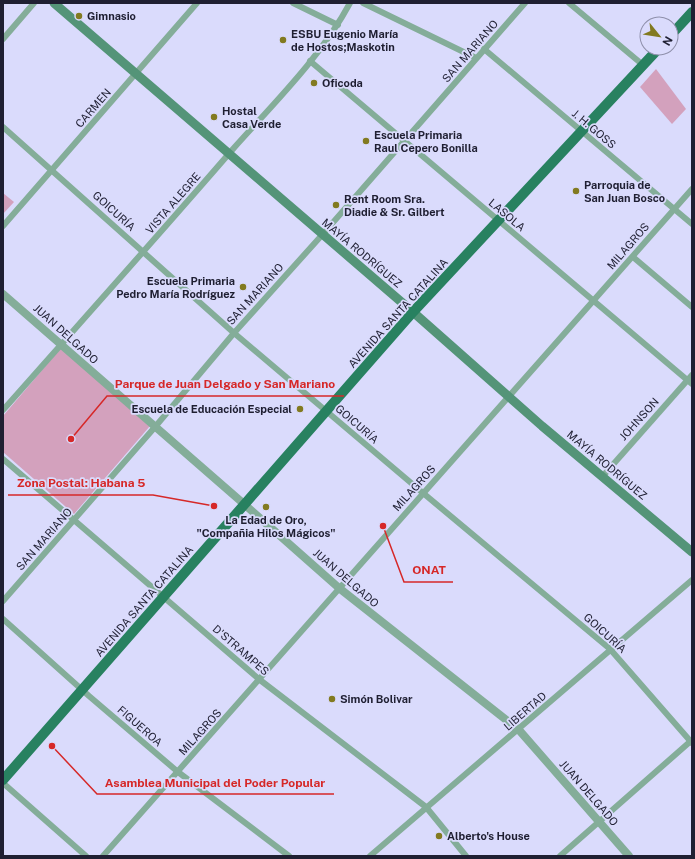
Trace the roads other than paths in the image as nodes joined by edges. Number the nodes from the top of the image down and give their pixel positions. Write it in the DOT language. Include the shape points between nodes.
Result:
graph roads {
  1 [pos="34,3"];
  2 [pos="54,3"];
  3 [pos="197,3"];
  4 [pos="293,3"];
  5 [pos="350,3"];
  6 [pos="363,3"];
  7 [pos="526,3"];
  8 [pos="569,3"];
  9 [pos="692,12"];
  10 [pos="338,25"];
  11 [pos="679,26"];
  12 [pos="3,39"];
  13 [pos="484,49"];
  14 [pos="651,56"];
  15 [pos="476,58"];
  16 [pos="310,61"];
  17 [pos="643,65"];
  18 [pos="136,74"];
  19 [pos="3,127"];
  20 [pos="581,132"];
  21 [pos="405,141"];
  22 [pos="229,154"];
  23 [pos="52,170"];
  24 [pos="692,189"];
  25 [pos="674,209"];
  26 [pos="499,220"];
  27 [pos="692,224"];
  28 [pos="3,226"];
  29 [pos="322,235"];
  30 [pos="144,252"];
  31 [pos="633,257"];
  32 [pos="3,294"];
  33 [pos="594,302"];
  34 [pos="692,307"];
  35 [pos="413,312"];
  36 [pos="234,333"];
  37 [pos="61,345"];
  38 [pos="692,375"];
  39 [pos="690,382"];
  40 [pos="509,397"];
  41 [pos="3,410"];
  42 [pos="326,411"];
  43 [pos="155,427"];
  44 [pos="3,459"];
  45 [pos="602,477"];
  46 [pos="423,493"];
  47 [pos="244,504"];
  48 [pos="73,521"];
  49 [pos="692,552"];
  50 [pos="692,580"];
  51 [pos="338,588"];
  52 [pos="163,596"];
  53 [pos="3,601"];
  54 [pos="3,619"];
  55 [pos="610,649"];
  56 [pos="260,680"];
  57 [pos="82,690"];
  58 [pos="519,730"];
  59 [pos="692,741"];
  60 [pos="178,772"];
  61 [pos="3,782"];
  62 [pos="426,807"];
  63 [pos="600,823"];
  64 [pos="86,856"];
  65 [pos="103,856"];
  66 [pos="289,856"];
  67 [pos="370,856"];
  68 [pos="466,856"];
  69 [pos="560,856"];
  70 [pos="629,856"];
  1 -- 12 [label="street"];
  2 -- 18 [label="main road, MAYÍA RODRÍGUEZ"];
  3 -- 18 [label="street, CARMEN"];
  4 -- 10 [label="street"];
  5 -- 10 [label="street, VISTA ALEGRE"];
  6 -- 15 [label="street"];
  7 -- 13 [label="street, SAN MARIANO"];
  8 -- 17 [label="street"];
  9 -- 11 [label="main road"];
  10 -- 16 [label="street, VISTA ALEGRE"];
  13 -- 15 [label="street, SAN MARIANO"];
  13 -- 20 [label="street, J. H. GOSS"];
  14 -- 17 [label="main road, AVENIDA SANTA CATALINA"];
  15 -- 21 [label="street, SAN MARIANO"];
  16 -- 21 [label="street, LASOLA"];
  16 -- 22 [label="street, VISTA ALEGRE"];
  17 -- 20 [label="main road, AVENIDA SANTA CATALINA"];
  18 -- 22 [label="main road, MAYÍA RODRÍGUEZ"];
  18 -- 23 [label="street, CARMEN"];
  19 -- 23 [label="street, GOICURÍA"];
  20 -- 25 [label="street, J. H. GOSS"];
  20 -- 26 [label="main road, AVENIDA SANTA CATALINA"];
  21 -- 26 [label="street, LASOLA"];
  21 -- 29 [label="street, SAN MARIANO"];
  22 -- 29 [label="main road, MAYÍA RODRÍGUEZ"];
  22 -- 30 [label="street, VISTA ALEGRE"];
  23 -- 28 [label="street, CARMEN"];
  23 -- 30 [label="street, GOICURÍA"];
  24 -- 25 [label="street, MILAGROS"];
  25 -- 27 [label="street, J. H. GOSS"];
  25 -- 31 [label="street, MILAGROS"];
  26 -- 33 [label="street, LASOLA"];
  26 -- 35 [label="main road, AVENIDA SANTA CATALINA"];
  29 -- 35 [label="main road, MAYÍA RODRÍGUEZ"];
  29 -- 36 [label="street, SAN MARIANO"];
  30 -- 36 [label="street, GOICURÍA"];
  30 -- 37 [label="street, VISTA ALEGRE"];
  31 -- 33 [label="street, MILAGROS"];
  31 -- 34 [label="street"];
  32 -- 37 [label="street, JUAN DELGADO"];
  33 -- 39 [label="street, LASOLA"];
  33 -- 40 [label="street, MILAGROS"];
  35 -- 40 [label="main road, MAYÍA RODRÍGUEZ"];
  35 -- 42 [label="main road, AVENIDA SANTA CATALINA"];
  36 -- 42 [label="street, GOICURÍA"];
  36 -- 43 [label="street, SAN MARIANO"];
  37 -- 41 [label="street, VISTA ALEGRE"];
  37 -- 43 [label="street, JUAN DELGADO"];
  38 -- 39 [label="street, JOHNSON"];
  39 -- 45 [label="street, JOHNSON"];
  40 -- 45 [label="main road, MAYÍA RODRÍGUEZ"];
  40 -- 46 [label="street, MILAGROS"];
  42 -- 46 [label="street, GOICURÍA"];
  42 -- 47 [label="main road, AVENIDA SANTA CATALINA"];
  43 -- 47 [label="street, JUAN DELGADO"];
  43 -- 48 [label="street, SAN MARIANO"];
  44 -- 48 [label="street, D'STRAMPES"];
  45 -- 49 [label="main road, MAYÍA RODRÍGUEZ"];
  46 -- 51 [label="street, MILAGROS"];
  46 -- 55 [label="street, GOICURÍA"];
  47 -- 51 [label="street, JUAN DELGADO"];
  47 -- 52 [label="main road, AVENIDA SANTA CATALINA"];
  48 -- 52 [label="street, D'STRAMPES"];
  48 -- 53 [label="street, SAN MARIANO"];
  50 -- 55 [label="street, LIBERTAD"];
  51 -- 56 [label="street, MILAGROS"];
  51 -- 58 [label="street, JUAN DELGADO"];
  52 -- 56 [label="street, D'STRAMPES"];
  52 -- 57 [label="main road, AVENIDA SANTA CATALINA"];
  54 -- 57 [label="street, FIGUEROA"];
  55 -- 58 [label="street, LIBERTAD"];
  55 -- 59 [label="street, GOICURÍA"];
  56 -- 60 [label="street, MILAGROS"];
  56 -- 62 [label="street, D'STRAMPES"];
  57 -- 60 [label="street, FIGUEROA"];
  57 -- 61 [label="main road, AVENIDA SANTA CATALINA"];
  58 -- 62 [label="street, LIBERTAD"];
  58 -- 63 [label="street, JUAN DELGADO"];
  59 -- 63 [label="street"];
  60 -- 65 [label="street, MILAGROS"];
  60 -- 66 [label="street, FIGUEROA"];
  61 -- 64 [label="street"];
  62 -- 67 [label="street, LIBERTAD"];
  62 -- 68 [label="street, D'STRAMPES"];
  63 -- 69 [label="street"];
  63 -- 70 [label="street, JUAN DELGADO"];
}
